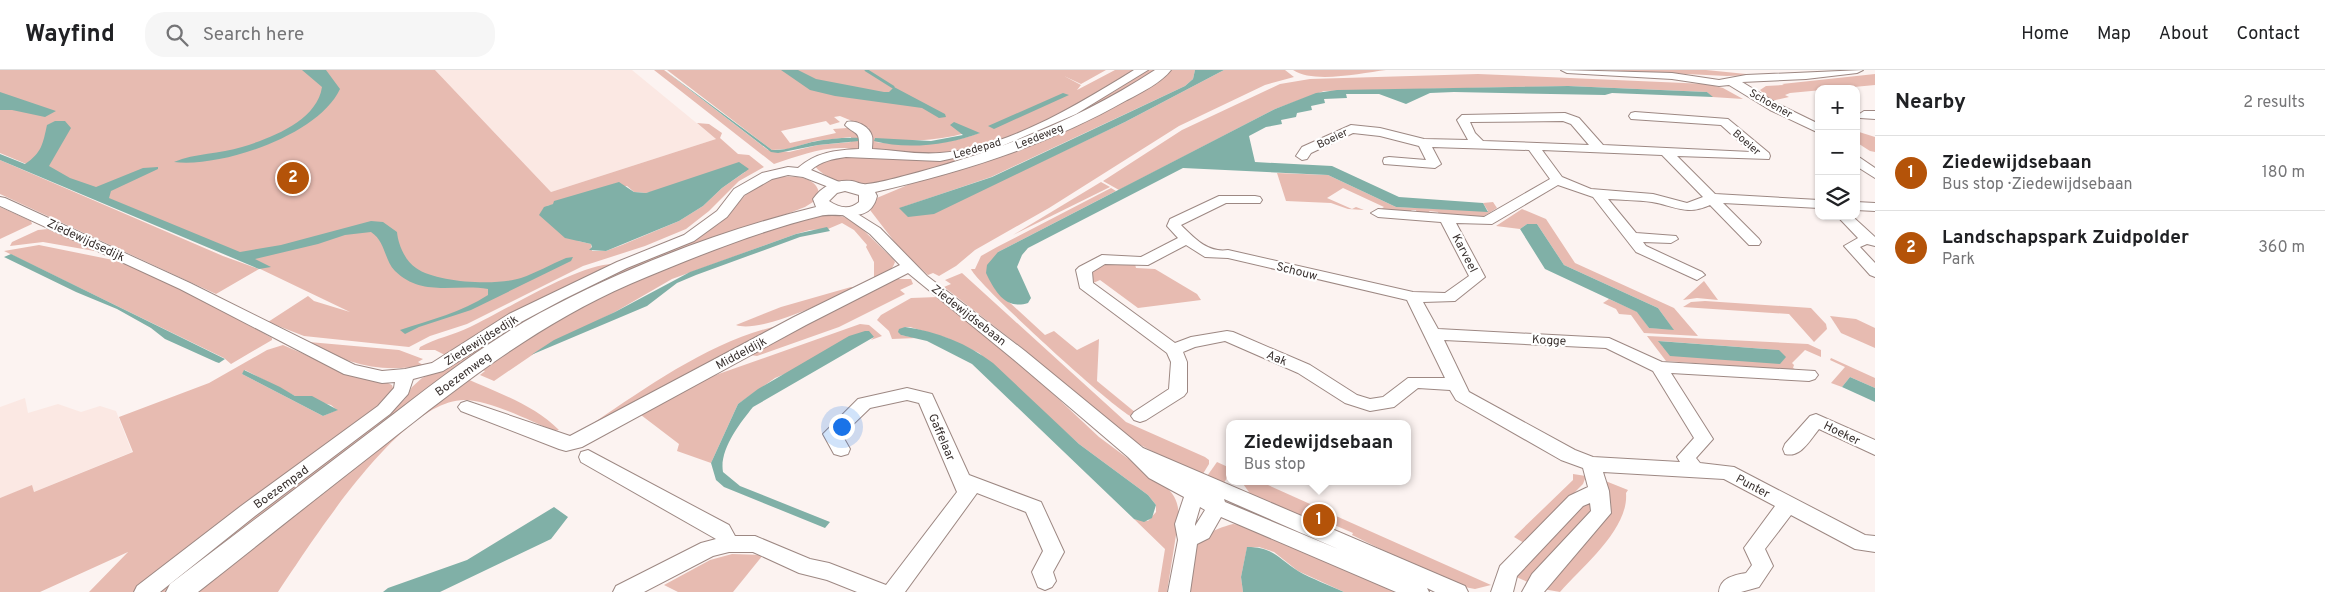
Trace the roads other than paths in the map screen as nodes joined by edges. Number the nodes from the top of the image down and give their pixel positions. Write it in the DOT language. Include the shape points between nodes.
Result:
graph roads {
  1 [pos="1142,70"];
  2 [pos="1164,70"];
  3 [pos="1567,70"];
  4 [pos="1857,70"];
  5 [pos="1726,84"];
  6 [pos="1635,116"];
  7 [pos="850,125"];
  8 [pos="1815,126"];
  9 [pos="1815,136"];
  10 [pos="1424,143"];
  11 [pos="1479,144"];
  12 [pos="1533,146"];
  13 [pos="1598,149"];
  14 [pos="1666,152"];
  15 [pos="865,154"];
  16 [pos="1302,156"];
  17 [pos="1389,162"];
  18 [pos="1860,162"];
  19 [pos="807,174"];
  20 [pos="1860,174"];
  21 [pos="1875,174"];
  22 [pos="1557,180"];
  23 [pos="1875,184"];
  24 [pos="1597,194"];
  25 [pos="829,198"];
  26 [pos="1712,198"];
  27 [pos="1255,200"];
  28 [pos="0,201"];
  29 [pos="861,201"];
  30 [pos="1815,204"];
  31 [pos="1860,206"];
  32 [pos="1875,207"];
  33 [pos="1378,213"];
  34 [pos="1447,219"];
  35 [pos="1848,220"];
  36 [pos="1630,237"];
  37 [pos="1187,238"];
  38 [pos="1671,239"];
  39 [pos="1871,240"];
  40 [pos="1754,242"];
  41 [pos="909,267"];
  42 [pos="1875,272"];
  43 [pos="1697,275"];
  44 [pos="1413,297"];
  45 [pos="1433,334"];
  46 [pos="1174,350"];
  47 [pos="1659,368"];
  48 [pos="405,375"];
  49 [pos="1810,375"];
  50 [pos="1455,384"];
  51 [pos="467,407"];
  52 [pos="1140,416"];
  53 [pos="1875,448"];
  54 [pos="841,449"];
  55 [pos="1792,449"];
  56 [pos="588,457"];
  57 [pos="1591,464"];
  58 [pos="1694,470"];
  59 [pos="961,480"];
  60 [pos="1599,491"];
  61 [pos="1208,496"];
  62 [pos="1788,504"];
  63 [pos="729,544"];
  64 [pos="1875,544"];
  65 [pos="1045,581"];
  66 [pos="1729,590"];
  67 [pos="145,592"];
  68 [pos="179,592"];
  69 [pos="624,592"];
  70 [pos="881,592"];
  71 [pos="893,592"];
  72 [pos="1179,592"];
  73 [pos="1418,592"];
  74 [pos="1457,592"];
  75 [pos="1502,592"];
  76 [pos="1533,592"];
  1 -- 15 [label="street, Leedepad" via="1073,111 968,152 934,157"];
  2 -- 29 [label="main road, Leedeweg" via="1104,107 1063,127 1001,152 905,182"];
  3 -- 5 [label="street" via="1672,76"];
  4 -- 5 [label="street"];
  5 -- 8 [label="street, Schoener" via="1744,87 1774,107"];
  5 -- 9 [label="street, Schoener"];
  6 -- 14 [label="street, Boeier" via="1724,122 1764,156"];
  7 -- 15 [label="street" via="866,136"];
  10 -- 11 [label="street, Boeier"];
  10 -- 16 [label="street, Boeier" via="1380,132 1351,129 1306,150"];
  10 -- 17 [label="street" via="1435,164"];
  11 -- 12 [label="street, Boeier"];
  11 -- 13 [label="street" via="1470,135 1463,120 1466,118 1565,117 1576,121"];
  12 -- 13 [label="street, Boeier"];
  12 -- 22 [label="street"];
  13 -- 14 [label="street, Boeier"];
  14 -- 26 [label="street"];
  15 -- 19 [label="street, Leedepad" via="813,160"];
  18 -- 21 [label="street"];
  19 -- 25 [label="street"];
  19 -- 48 [label="street, Ziedewijdsedijk" via="777,172 759,179 739,192 722,214 689,238 558,296 445,362"];
  20 -- 23 [label="street"];
  22 -- 24 [label="street"];
  22 -- 34 [label="street" via="1488,221"];
  24 -- 26 [label="street" via="1653,198 1687,207"];
  24 -- 36 [label="street"];
  25 -- 29 [label="main road"];
  25 -- 29 [label="main road"];
  25 -- 68 [label="main road, Boezemweg" via="784,220 666,262 546,318 436,393"];
  26 -- 30 [label="street"];
  26 -- 40 [label="street"];
  27 -- 37 [label="street, Schouw" via="1224,199 1175,222 1174,226"];
  28 -- 48 [label="street, Ziedewijdsedijk" via="185,286 350,370 382,377"];
  29 -- 41 [label="street, Ziedewijdsebaan" via="875,231"];
  31 -- 32 [label="street"];
  33 -- 34 [label="street"];
  34 -- 44 [label="street, Karveel" via="1477,277 1449,298"];
  35 -- 39 [label="street"];
  36 -- 38 [label="street"];
  36 -- 43 [label="street" via="1641,249"];
  37 -- 44 [label="street, Schouw" via="1205,253 1217,257 1228,254"];
  37 -- 46 [label="street" via="1143,262 1102,259 1084,270 1085,285"];
  39 -- 42 [label="street" via="1851,246"];
  41 -- 51 [label="street, Middeldijk" via="800,321 576,442 566,444"];
  41 -- 61 [label="street, Ziedewijdsebaan" via="1135,452 1156,474"];
  44 -- 45 [label="street, Punter"];
  45 -- 47 [label="street, Kogge" via="1609,343"];
  45 -- 50 [label="street, Punter"];
  46 -- 50 [label="street, Aak" via="1191,342 1226,336 1304,369 1352,399 1370,405 1388,403 1414,382"];
  46 -- 52 [label="street" via="1179,362 1178,392"];
  47 -- 49 [label="street, Kogge"];
  47 -- 58 [label="street" via="1704,439 1686,457"];
  48 -- 67 [label="street, Boezempad" via="402,390 384,410"];
  50 -- 57 [label="street, Punter" via="1462,396 1568,455"];
  53 -- 55 [label="street, Hoeker" via="1816,420"];
  54 -- 59 [label="street, Gaffelaar" via="832,434 864,403 907,394 926,398"];
  56 -- 63 [label="street" via="722,531"];
  57 -- 58 [label="street, Punter"];
  57 -- 60 [label="street"];
  58 -- 62 [label="street, Punter" via="1726,472"];
  59 -- 65 [label="street" via="1034,508 1054,552 1042,572"];
  59 -- 71 [label="street, Gaffelaar" via="966,492"];
  60 -- 75 [label="street" via="1569,508 1508,572"];
  60 -- 76 [label="street" via="1601,513 1539,580"];
  61 -- 72 [label="street" via="1202,532 1188,540"];
  61 -- 73 [label="street, Ziedewijdsebaan"];
  61 -- 74 [label="street, Ziedewijdsebaan" via="1387,560"];
  62 -- 64 [label="street, Punter" via="1862,543"];
  62 -- 66 [label="street" via="1754,548 1763,566 1752,581 1736,583"];
  63 -- 69 [label="street" via="708,549"];
  63 -- 70 [label="street" via="755,544 806,567 830,572"];
}
